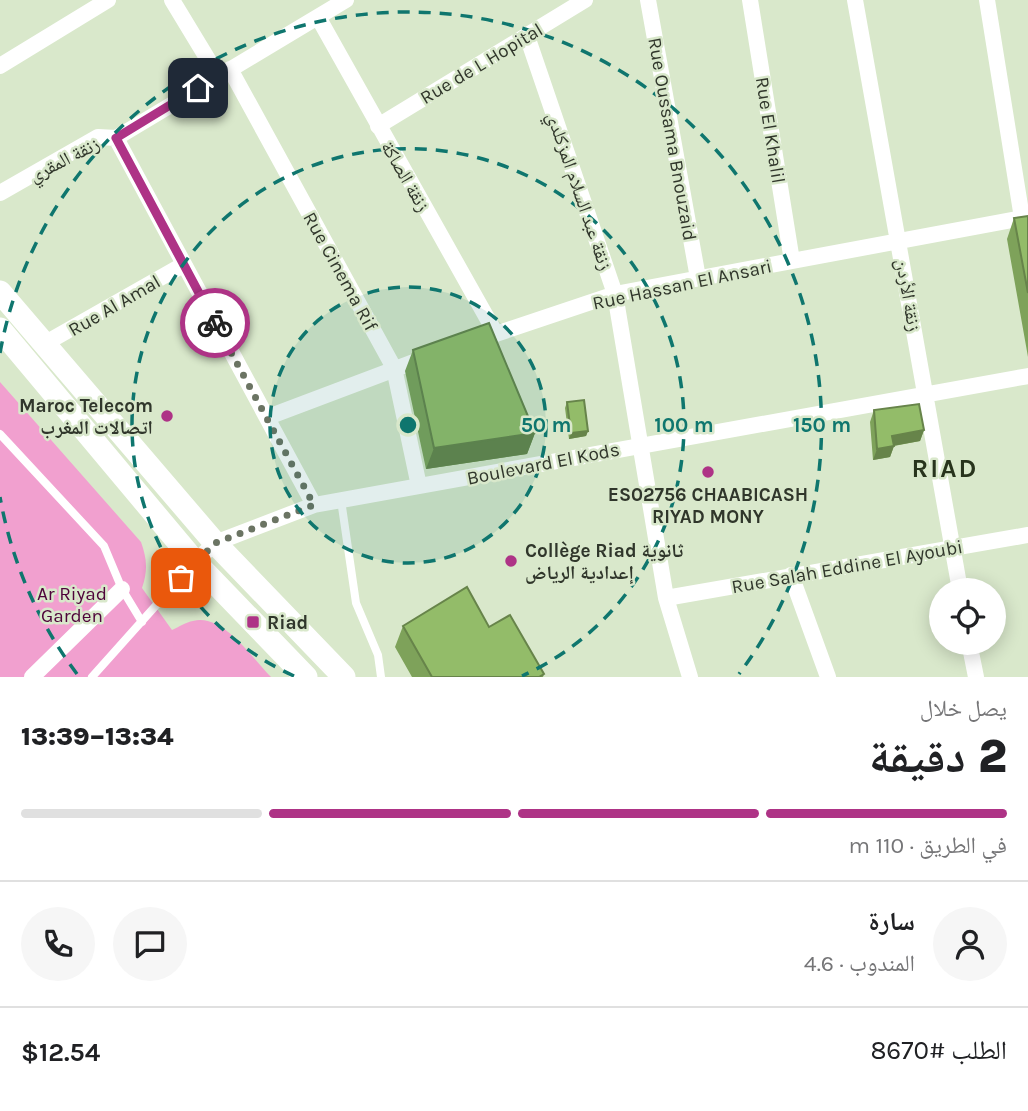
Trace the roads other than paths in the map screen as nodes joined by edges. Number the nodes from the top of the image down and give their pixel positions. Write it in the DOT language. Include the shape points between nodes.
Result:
graph roads {
  1 [pos="108,0"];
  2 [pos="172,0"];
  3 [pos="346,0"];
  4 [pos="585,0"];
  5 [pos="648,0"];
  6 [pos="750,0"];
  7 [pos="855,0"];
  8 [pos="988,0"];
  9 [pos="317,18"];
  10 [pos="527,36"];
  11 [pos="0,66"];
  12 [pos="224,72"];
  13 [pos="378,126"];
  14 [pos="116,138"];
  15 [pos="0,193"];
  16 [pos="1025,217"];
  17 [pos="899,240"];
  18 [pos="792,261"];
  19 [pos="183,265"];
  20 [pos="698,278"];
  21 [pos="0,292"];
  22 [pos="615,293"];
  23 [pos="0,329"];
  24 [pos="496,334"];
  25 [pos="44,344"];
  26 [pos="394,368"];
  27 [pos="1028,376"];
  28 [pos="927,395"];
  29 [pos="268,417"];
  30 [pos="0,434"];
  31 [pos="639,444"];
  32 [pos="419,486"];
  33 [pos="341,500"];
  34 [pos="314,505"];
  35 [pos="1028,535"];
  36 [pos="215,543"];
  37 [pos="953,548"];
  38 [pos="195,562"];
  39 [pos="791,575"];
  40 [pos="958,578"];
  41 [pos="122,589"];
  42 [pos="666,598"];
  43 [pos="142,622"];
  44 [pos="972,655"];
  45 [pos="33,677"];
  46 [pos="92,677"];
  47 [pos="306,677"];
  48 [pos="344,677"];
  49 [pos="381,677"];
  50 [pos="690,677"];
  51 [pos="828,677"];
  52 [pos="976,677"];
  1 -- 11 [label="street"];
  2 -- 12 [label="street, Rue Cinema Rif"];
  3 -- 9 [label="street, زنقة المقري"];
  4 -- 10 [label="street, Rue de L Hopital"];
  5 -- 20 [label="street, Rue Oussama Bnouzaid"];
  6 -- 18 [label="street, Rue El Khalil"];
  7 -- 17 [label="street, زنقة الأردن"];
  8 -- 16 [label="street"];
  9 -- 12 [label="street, زنقة المقري"];
  9 -- 13 [label="street, زنقة الصاكة"];
  10 -- 13 [label="street, Rue de L Hopital"];
  10 -- 22 [label="street, زنقة عبد السلام المزكلدي"];
  12 -- 14 [label="street, زنقة المقري"];
  12 -- 26 [label="street, Rue Cinema Rif"];
  13 -- 24 [label="street, زنقة الصاكة"];
  14 -- 15 [label="street, زنقة المقري" via="98,136"];
  14 -- 19 [label="street"];
  16 -- 17 [label="street, Rue Hassan El Ansari"];
  17 -- 18 [label="street, Rue Hassan El Ansari"];
  17 -- 28 [label="street, زنقة الأردن"];
  18 -- 20 [label="street, Rue Hassan El Ansari"];
  19 -- 25 [label="street, Rue Al Amal"];
  19 -- 29 [label="street"];
  20 -- 22 [label="street, Rue Hassan El Ansari"];
  21 -- 25 [label="main road"];
  22 -- 24 [label="street, Rue Hassan El Ansari"];
  22 -- 31 [label="street, زنقة عبد السلام المزكلدي"];
  23 -- 38 [label="main road"];
  24 -- 26 [label="street, Rue Hassan El Ansari"];
  25 -- 36 [label="main road"];
  26 -- 29 [label="street, Rue Hassan El Ansari"];
  26 -- 32 [label="street, Rue Cinema Rif"];
  27 -- 28 [label="street, Boulevard El Kods"];
  28 -- 31 [label="street, Boulevard El Kods"];
  28 -- 37 [label="street, زنقة الأردن"];
  29 -- 34 [label="street"];
  30 -- 41 [label="lane" via="96,535"];
  31 -- 32 [label="street, Boulevard El Kods"];
  31 -- 42 [label="street, زنقة عبد السلام المزكلدي"];
  32 -- 33 [label="street, Boulevard El Kods"];
  33 -- 34 [label="street, Boulevard El Kods"];
  33 -- 49 [label="lane" via="356,603"];
  34 -- 36 [label="street, Boulevard El Kods"];
  35 -- 37 [label="street, Rue Salah Eddine El Ayoubi"];
  36 -- 38 [label="street, Boulevard El Kods"];
  36 -- 48 [label="main road"];
  37 -- 39 [label="street, Rue Salah Eddine El Ayoubi"];
  37 -- 40 [label="street, زنقة الأردن"];
  38 -- 43 [label="lane"];
  38 -- 47 [label="main road"];
  39 -- 42 [label="street, Rue Salah Eddine El Ayoubi"];
  39 -- 51 [label="street"];
  41 -- 43 [label="lane"];
  41 -- 45 [label="street"];
  42 -- 50 [label="street, زنقة عبد السلام المزكلدي"];
  43 -- 46 [label="lane"];
  44 -- 52 [label="street"];
}
